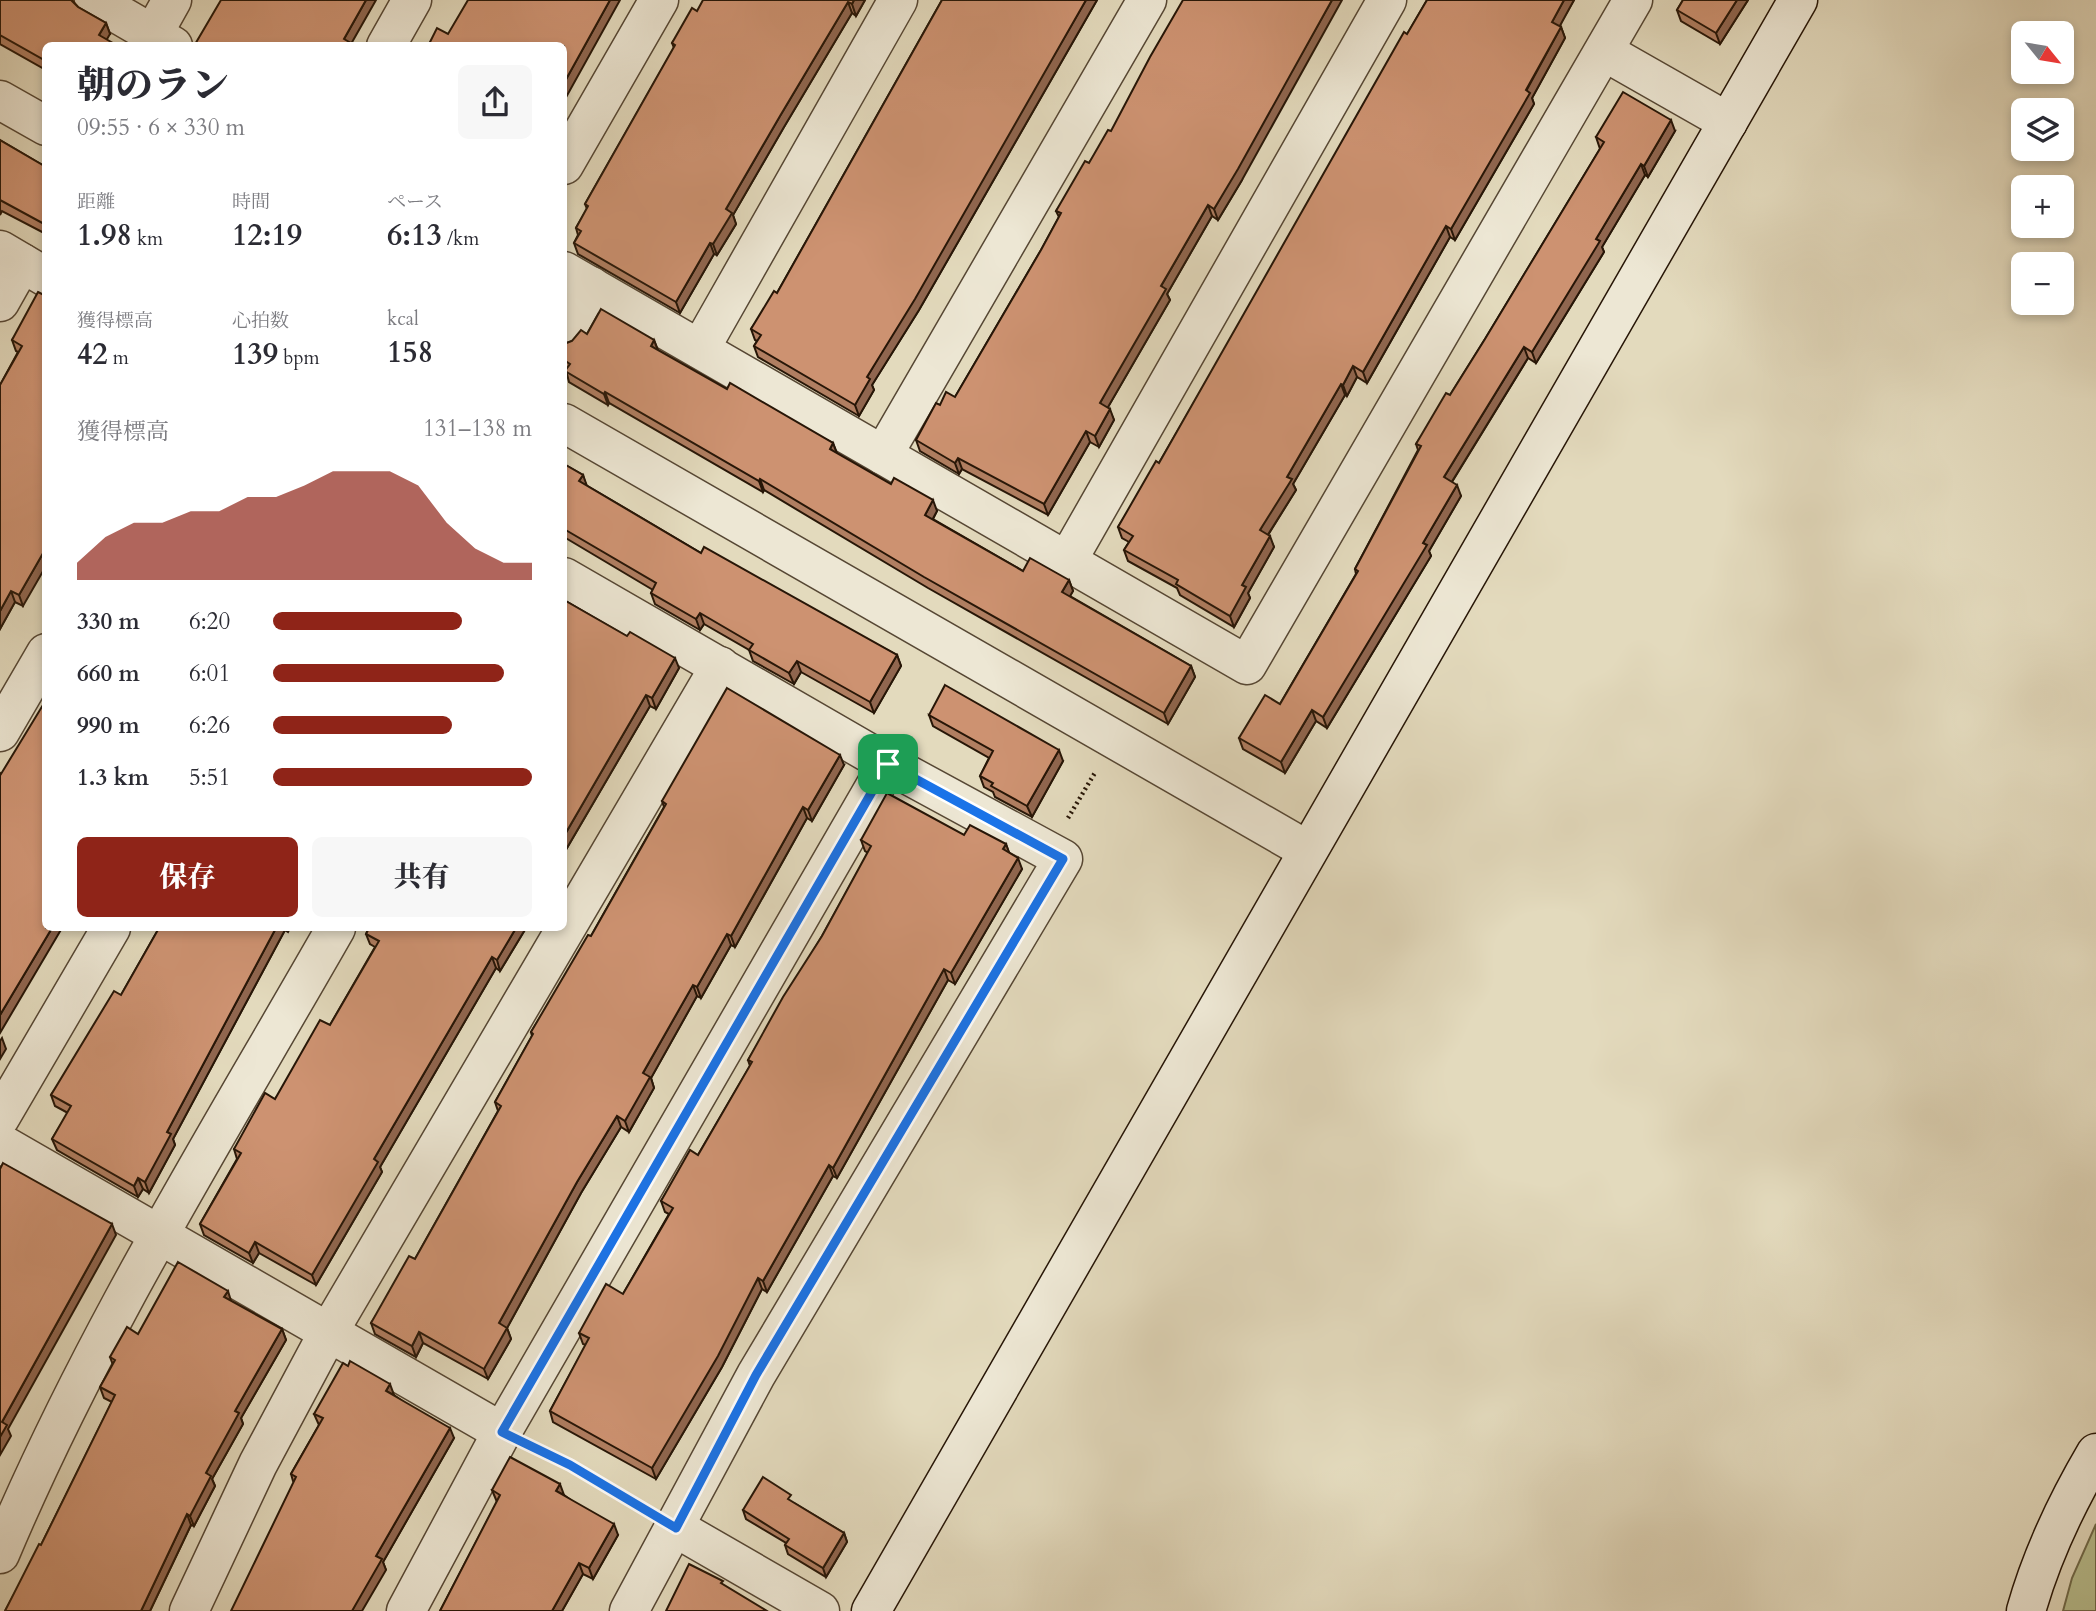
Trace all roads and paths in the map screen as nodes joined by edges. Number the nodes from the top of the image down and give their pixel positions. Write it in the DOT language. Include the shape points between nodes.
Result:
graph roads {
  1 [pos="94,0"];
  2 [pos="172,0"];
  3 [pos="412,0"];
  4 [pos="659,0"];
  5 [pos="898,0"];
  6 [pos="1147,0"];
  7 [pos="1387,0"];
  8 [pos="1633,0"];
  9 [pos="1798,0"];
  10 [pos="163,40"];
  11 [pos="388,42"];
  12 [pos="1605,52"];
  13 [pos="0,100"];
  14 [pos="1728,122"];
  15 [pos="42,124"];
  16 [pos="567,160"];
  17 [pos="23,263"];
  18 [pos="577,279"];
  19 [pos="0,302"];
  20 [pos="567,321"];
  21 [pos="700,349"];
  22 [pos="567,425"];
  23 [pos="883,455"];
  24 [pos="1066,561"];
  25 [pos="567,579"];
  26 [pos="42,660"];
  27 [pos="720,666"];
  28 [pos="0,732"];
  29 [pos="888,764"];
  30 [pos="1100,765"];
  31 [pos="1307,850"];
  32 [pos="1048,851"];
  33 [pos="567,927"];
  34 [pos="109,931"];
  35 [pos="334,931"];
  36 [pos="564,931"];
  37 [pos="0,1118"];
  38 [pos="0,1143"];
  39 [pos="160,1236"];
  40 [pos="328,1334"];
  41 [pos="502,1432"];
  42 [pos="2096,1453"];
  43 [pos="676,1528"];
  44 [pos="0,1554"];
  45 [pos="189,1611"];
  46 [pos="406,1611"];
  47 [pos="629,1611"];
  48 [pos="820,1611"];
  49 [pos="870,1611"];
  50 [pos="2026,1611"];
  1 -- 10 [label="street"];
  2 -- 10 [label="street"];
  3 -- 11 [label="street"];
  4 -- 16 [label="street"];
  5 -- 21 [label="street"];
  6 -- 23 [label="street"];
  7 -- 24 [label="street"];
  8 -- 12 [label="street"];
  9 -- 14 [label="street"];
  12 -- 14 [label="street"];
  12 -- 24 [label="street" via="1247,665"];
  13 -- 15 [label="street"];
  14 -- 31 [label="street"];
  17 -- 19 [label="street"];
  18 -- 20 [label="street"];
  18 -- 21 [label="street"];
  21 -- 23 [label="street"];
  22 -- 31 [label="street"];
  23 -- 24 [label="street"];
  25 -- 27 [label="street"];
  26 -- 28 [label="street"];
  27 -- 29 [label="street"];
  27 -- 33 [label="street"];
  29 -- 32 [label="street"];
  29 -- 41 [label="street"];
  30 -- 32 [label="path"];
  31 -- 49 [label="street"];
  32 -- 43 [label="street" via="1063,859 756,1375"];
  34 -- 37 [label="street"];
  35 -- 39 [label="street"];
  36 -- 40 [label="street"];
  38 -- 39 [label="street"];
  39 -- 40 [label="street"];
  39 -- 44 [label="street" via="64,1413"];
  40 -- 41 [label="street"];
  40 -- 45 [label="street" via="258,1464"];
  41 -- 43 [label="path" via="570,1465"];
  41 -- 46 [label="street"];
  42 -- 50 [label="street" via="2066,1503"];
  43 -- 47 [label="street"];
  43 -- 48 [label="street"];
}
